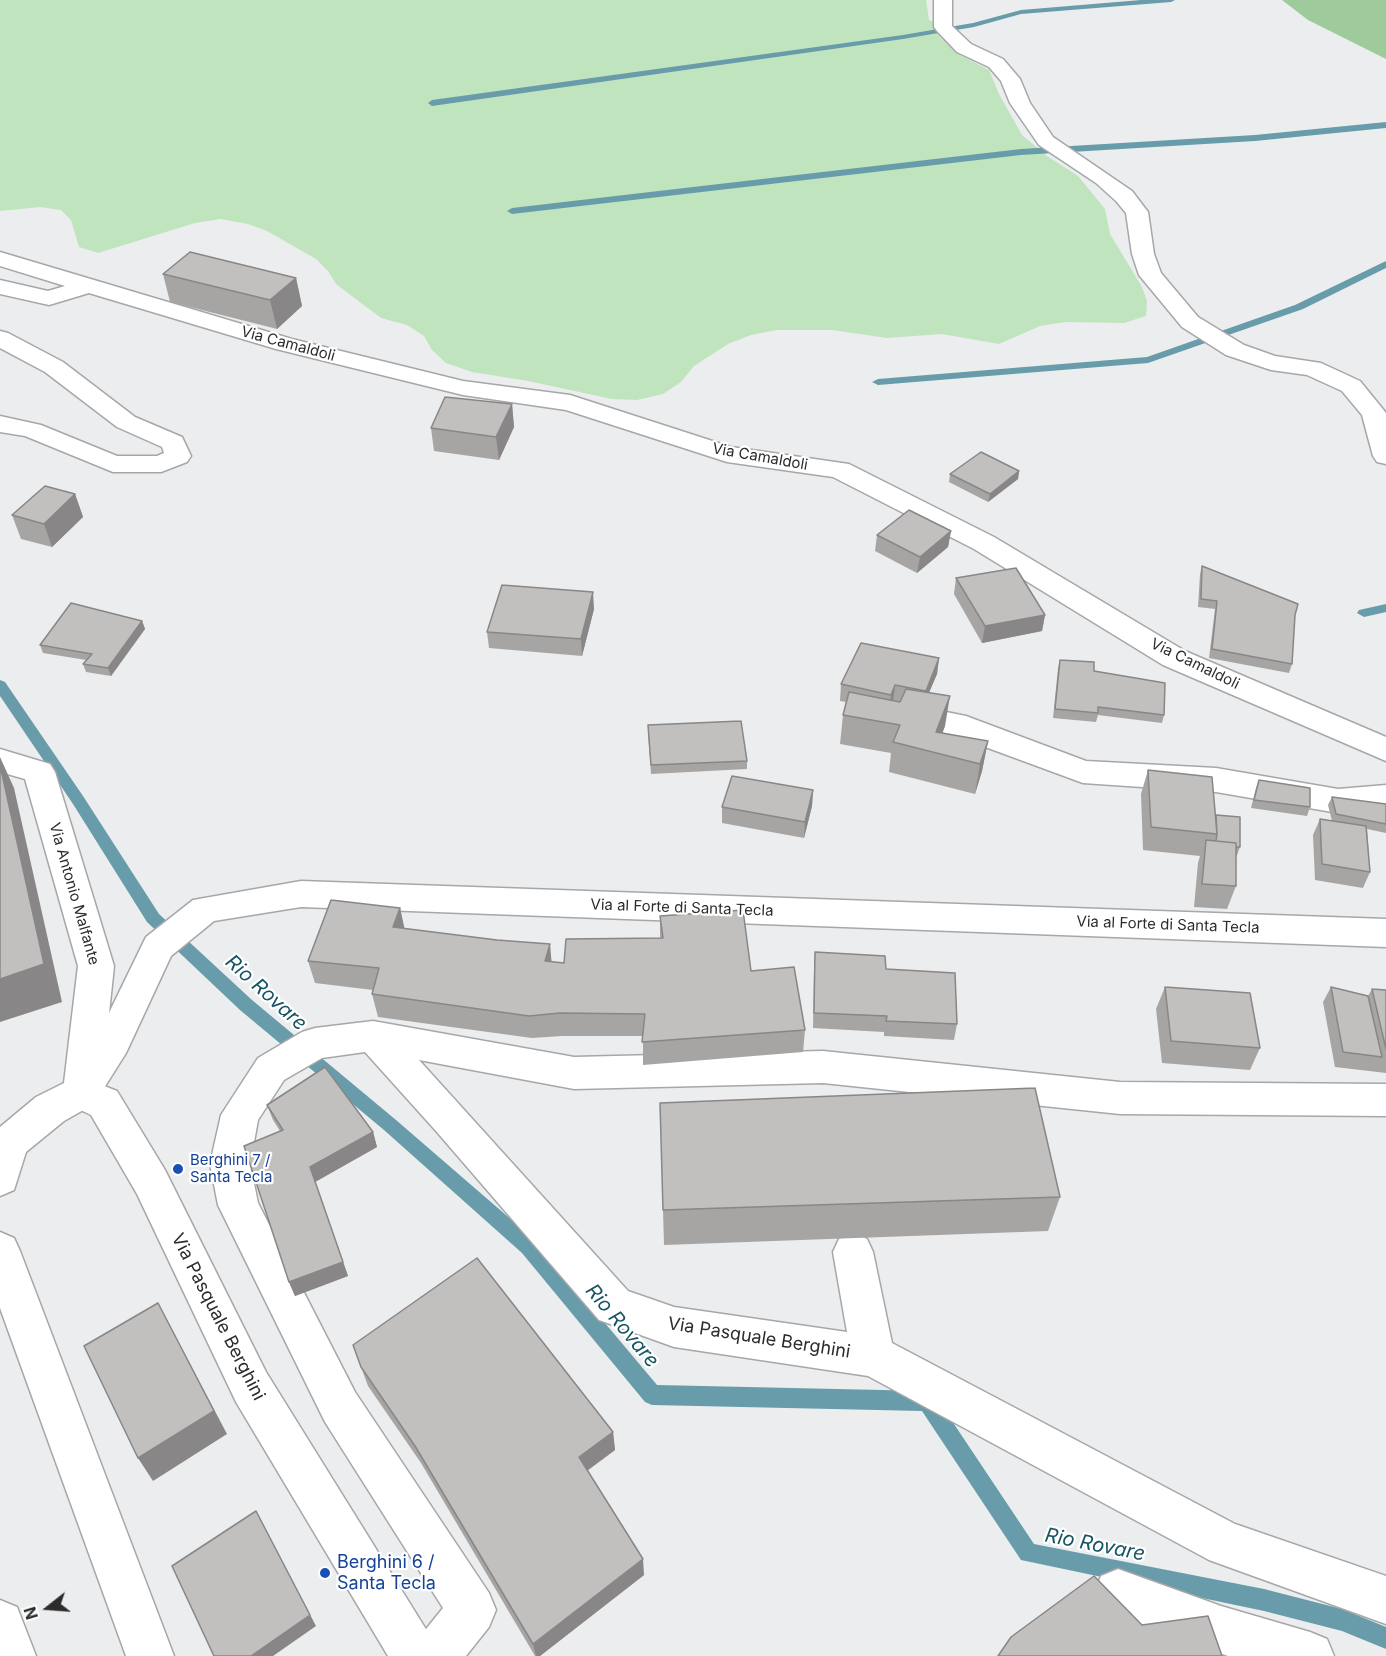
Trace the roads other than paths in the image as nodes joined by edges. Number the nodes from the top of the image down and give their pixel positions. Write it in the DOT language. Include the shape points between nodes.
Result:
graph roads {
  1 [pos="943,0"];
  2 [pos="0,259"];
  3 [pos="87,286"];
  4 [pos="0,287"];
  5 [pos="0,338"];
  6 [pos="0,424"];
  7 [pos="1386,456"];
  8 [pos="892,721"];
  9 [pos="1386,750"];
  10 [pos="0,760"];
  11 [pos="1386,797"];
  12 [pos="1386,933"];
  13 [pos="373,1036"];
  14 [pos="81,1093"];
  15 [pos="1386,1100"];
  16 [pos="0,1178"];
  17 [pos="0,1251"];
  18 [pos="853,1252"];
  19 [pos="873,1356"];
  20 [pos="1118,1593"];
  21 [pos="1386,1600"];
  22 [pos="0,1624"];
  23 [pos="12,1656"];
  24 [pos="150,1656"];
  25 [pos="415,1656"];
  26 [pos="435,1656"];
  27 [pos="1310,1656"];
  1 -- 7 [label="street" via="943,27 964,48 996,63 1047,141 1125,196 1137,212 1150,275 1190,322 1234,350 1271,363 1312,368 1351,386 1374,414"];
  2 -- 3 [label="street, Via Camaldoli"];
  3 -- 4 [label="street" via="49,298"];
  3 -- 9 [label="street, Via Camaldoli" via="284,344 463,388 570,403 727,454 840,470 984,543 1174,658"];
  5 -- 6 [label="street" via="54,367 126,422 173,442 178,456 161,464 113,464 32,429"];
  8 -- 11 [label="street" via="899,713 955,724 1083,772 1216,780 1338,801"];
  10 -- 14 [label="street, Via Antonio Malfante" via="39,772 96,966"];
  12 -- 14 [label="street, Via al Forte di Santa Tecla" via="301,894 206,909 158,947 113,1042"];
  13 -- 15 [label="street" via="574,1073 823,1067 1120,1098"];
  13 -- 19 [label="street, Via Pasquale Berghini" via="614,1306 674,1327"];
  13 -- 26 [label="street" via="315,1043 271,1069 240,1116 230,1164 238,1205 340,1407 472,1610"];
  14 -- 16 [label="street" via="50,1109 9,1143"];
  14 -- 25 [label="street, Via Pasquale Berghini" via="104,1104 151,1182 251,1387"];
  17 -- 24 [label="street"];
  18 -- 19 [label="street, Via Pasquale Berghini"];
  19 -- 21 [label="street, Via Pasquale Berghini" via="1225,1544"];
  20 -- 27 [label="street" via="1221,1630"];
  22 -- 23 [label="street"];
}
